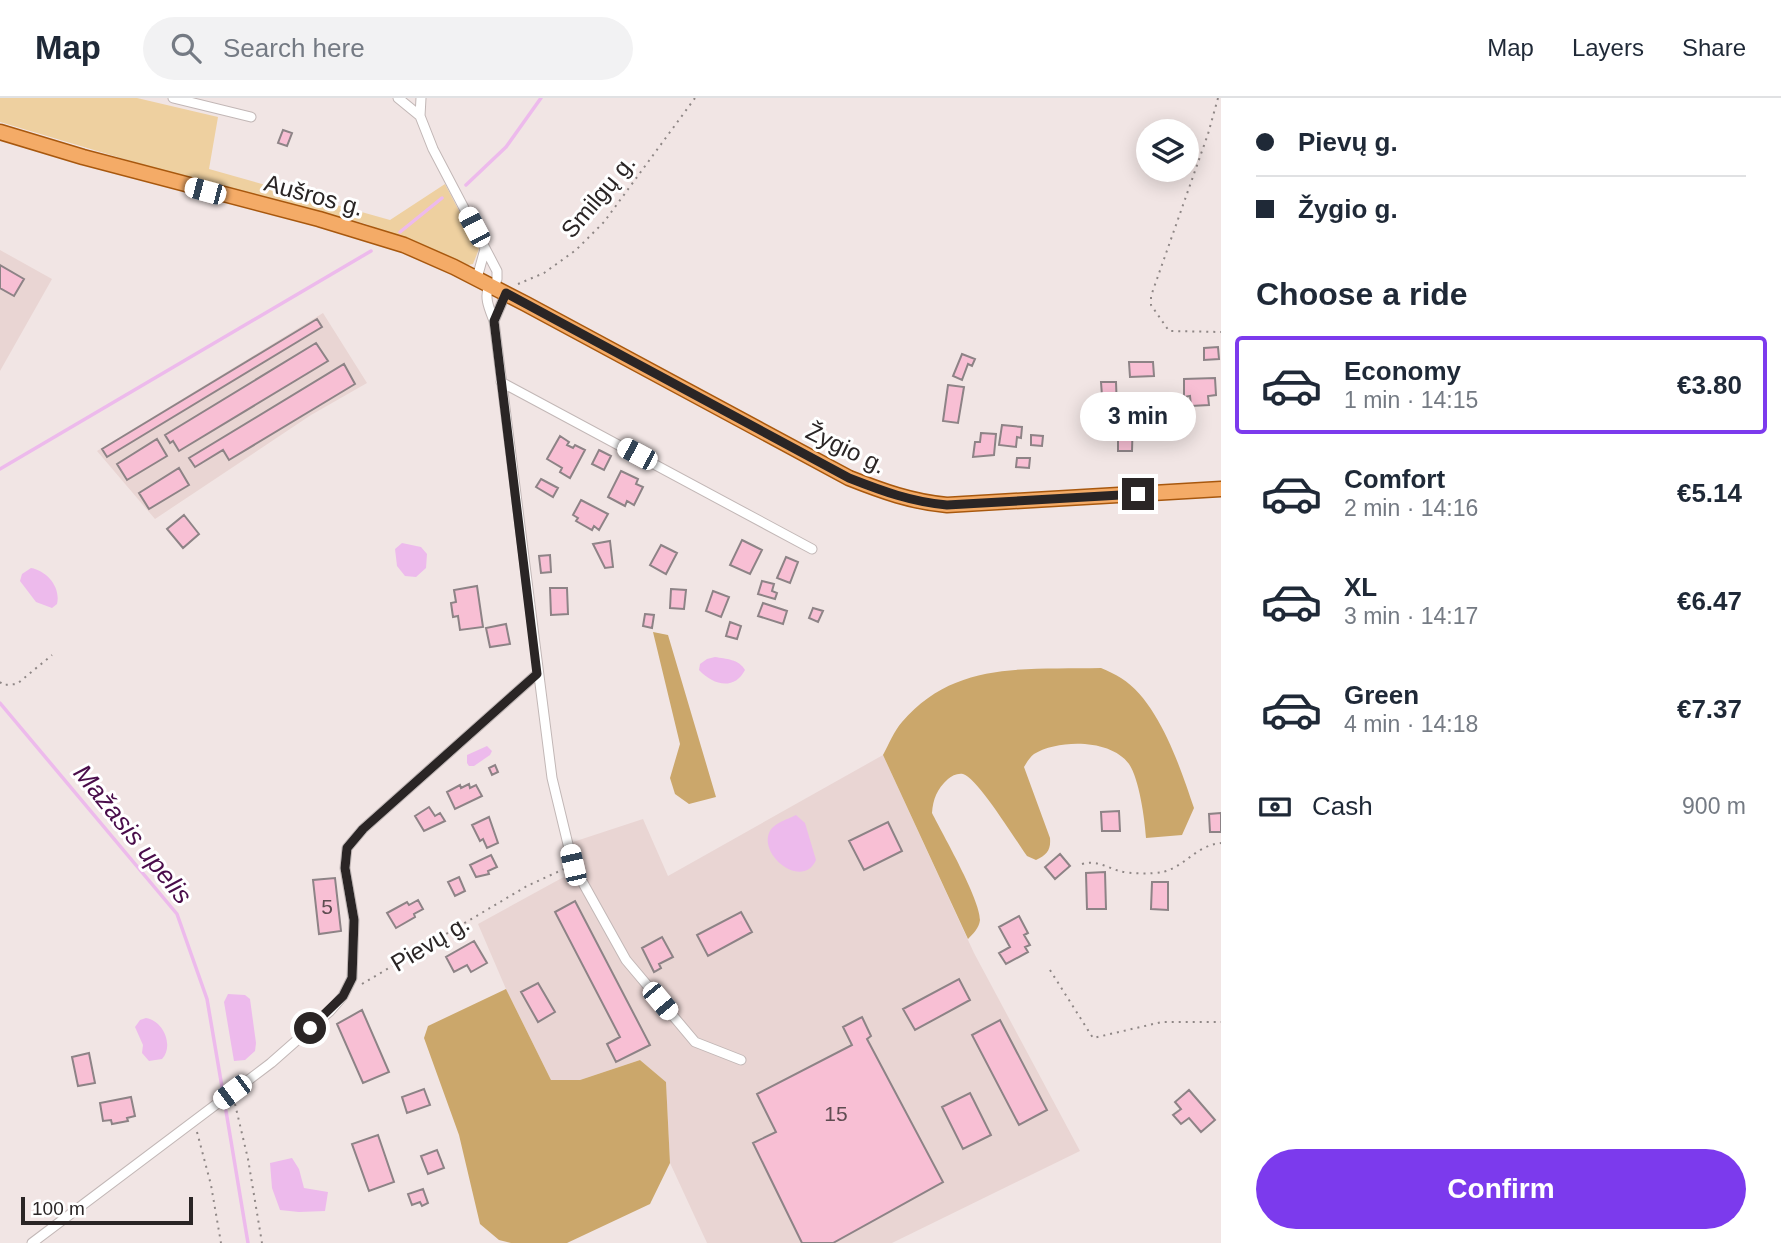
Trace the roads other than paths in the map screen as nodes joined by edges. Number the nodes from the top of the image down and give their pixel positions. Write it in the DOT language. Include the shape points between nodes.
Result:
graph roads {
  1 [pos="173,98"];
  2 [pos="398,98"];
  3 [pos="421,98"];
  4 [pos="420,116"];
  5 [pos="251,117"];
  6 [pos="0,132"];
  7 [pos="485,248"];
  8 [pos="492,286"];
  9 [pos="494,321"];
  10 [pos="501,382"];
  11 [pos="1221,489"];
  12 [pos="812,549"];
  13 [pos="537,674"];
  14 [pos="741,1060"];
  15 [pos="32,1243"];
  1 -- 5 [label="street"];
  2 -- 4 [label="street"];
  3 -- 4 [label="street"];
  4 -- 7 [label="street"];
  6 -- 8 [label="main road, Aušros g." via="369,233"];
  7 -- 8 [label="street" via="481,268"];
  7 -- 8 [label="street" via="497,271"];
  8 -- 9 [label="street"];
  8 -- 9 [label="street" via="486,293"];
  8 -- 11 [label="main road, Žygio g." via="849,478 888,494 947,505"];
  9 -- 10 [label="street"];
  10 -- 12 [label="street"];
  10 -- 13 [label="street"];
  13 -- 14 [label="street" via="551,778 573,865 626,960 695,1042"];
  13 -- 15 [label="street" via="347,848 345,868 354,920 352,978 330,1011 271,1063"];
}
